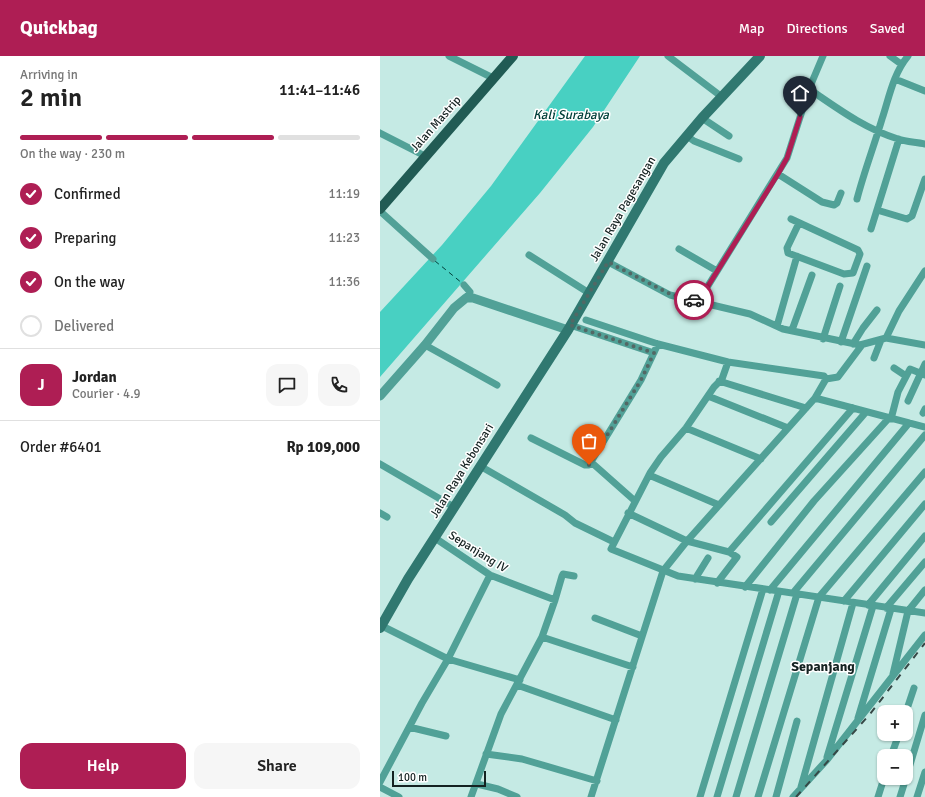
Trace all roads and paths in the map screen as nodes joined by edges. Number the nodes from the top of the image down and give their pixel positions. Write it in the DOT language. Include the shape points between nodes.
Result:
graph roads {
  1 [pos="449,56"];
  2 [pos="513,56"];
  3 [pos="668,56"];
  4 [pos="760,56"];
  5 [pos="823,56"];
  6 [pos="890,56"];
  7 [pos="908,56"];
  8 [pos="901,64"];
  9 [pos="493,78"];
  10 [pos="895,79"];
  11 [pos="809,89"];
  12 [pos="925,91"];
  13 [pos="722,97"];
  14 [pos="702,118"];
  15 [pos="878,131"];
  16 [pos="380,133"];
  17 [pos="687,136"];
  18 [pos="729,136"];
  19 [pos="898,139"];
  20 [pos="925,144"];
  21 [pos="425,156"];
  22 [pos="739,159"];
  23 [pos="778,174"];
  24 [pos="925,179"];
  25 [pos="841,193"];
  26 [pos="857,199"];
  27 [pos="380,210"];
  28 [pos="877,210"];
  29 [pos="791,219"];
  30 [pos="798,223"];
  31 [pos="871,229"];
  32 [pos="679,249"];
  33 [pos="529,255"];
  34 [pos="797,256"];
  35 [pos="433,259"];
  36 [pos="608,262"];
  37 [pos="867,266"];
  38 [pos="716,271"];
  39 [pos="925,271"];
  40 [pos="812,275"];
  41 [pos="464,285"];
  42 [pos="840,286"];
  43 [pos="589,294"];
  44 [pos="466,298"];
  45 [pos="698,302"];
  46 [pos="877,310"];
  47 [pos="586,320"];
  48 [pos="777,326"];
  49 [pos="569,327"];
  50 [pos="792,330"];
  51 [pos="823,339"];
  52 [pos="883,339"];
  53 [pos="841,342"];
  54 [pos="658,344"];
  55 [pos="425,345"];
  56 [pos="858,345"];
  57 [pos="925,346"];
  58 [pos="654,353"];
  59 [pos="874,358"];
  60 [pos="728,362"];
  61 [pos="925,364"];
  62 [pos="894,368"];
  63 [pos="923,374"];
  64 [pos="906,376"];
  65 [pos="829,379"];
  66 [pos="719,381"];
  67 [pos="497,385"];
  68 [pos="380,396"];
  69 [pos="708,396"];
  70 [pos="816,398"];
  71 [pos="908,401"];
  72 [pos="806,408"];
  73 [pos="853,408"];
  74 [pos="866,412"];
  75 [pos="891,417"];
  76 [pos="909,423"];
  77 [pos="925,427"];
  78 [pos="686,428"];
  79 [pos="788,428"];
  80 [pos="925,435"];
  81 [pos="531,438"];
  82 [pos="761,459"];
  83 [pos="591,462"];
  84 [pos="380,464"];
  85 [pos="480,466"];
  86 [pos="925,472"];
  87 [pos="649,474"];
  88 [pos="635,501"];
  89 [pos="925,504"];
  90 [pos="719,505"];
  91 [pos="454,507"];
  92 [pos="380,513"];
  93 [pos="628,513"];
  94 [pos="387,517"];
  95 [pos="771,522"];
  96 [pos="925,536"];
  97 [pos="435,538"];
  98 [pos="687,541"];
  99 [pos="614,542"];
  100 [pos="729,552"];
  101 [pos="708,558"];
  102 [pos="925,562"];
  103 [pos="663,571"];
  104 [pos="490,575"];
  105 [pos="574,576"];
  106 [pos="694,579"];
  107 [pos="717,583"];
  108 [pos="745,587"];
  109 [pos="766,589"];
  110 [pos="925,590"];
  111 [pos="779,591"];
  112 [pos="795,594"];
  113 [pos="819,597"];
  114 [pos="555,600"];
  115 [pos="844,601"];
  116 [pos="852,603"];
  117 [pos="870,605"];
  118 [pos="889,608"];
  119 [pos="908,611"];
  120 [pos="925,613"];
  121 [pos="595,618"];
  122 [pos="380,626"];
  123 [pos="925,635"];
  124 [pos="642,636"];
  125 [pos="542,637"];
  126 [pos="448,659"];
  127 [pos="633,667"];
  128 [pos="892,677"];
  129 [pos="518,682"];
  130 [pos="914,688"];
  131 [pos="908,705"];
  132 [pos="925,715"];
  133 [pos="616,720"];
  134 [pos="798,721"];
  135 [pos="857,721"];
  136 [pos="410,727"];
  137 [pos="446,736"];
  138 [pos="486,754"];
  139 [pos="913,755"];
  140 [pos="826,761"];
  141 [pos="925,772"];
  142 [pos="596,781"];
  143 [pos="380,782"];
  144 [pos="477,784"];
  145 [pos="882,785"];
  146 [pos="904,785"];
  147 [pos="380,787"];
  148 [pos="800,790"];
  149 [pos="399,797"];
  150 [pos="471,797"];
  151 [pos="518,797"];
  152 [pos="591,797"];
  153 [pos="700,797"];
  154 [pos="717,797"];
  155 [pos="736,797"];
  156 [pos="758,797"];
  157 [pos="776,797"];
  158 [pos="793,797"];
  159 [pos="878,797"];
  160 [pos="900,797"];
  161 [pos="917,797"];
  1 -- 9 [label="street"];
  2 -- 9 [label="main road, Jalan Mastrip"];
  3 -- 13 [label="street"];
  4 -- 13 [label="main road, Jalan Raya Pagesangan"];
  5 -- 11 [label="street"];
  6 -- 8 [label="street"];
  7 -- 8 [label="street"];
  8 -- 10 [label="street"];
  9 -- 21 [label="main road, Jalan Mastrip"];
  10 -- 12 [label="street"];
  10 -- 15 [label="street"];
  11 -- 15 [label="street" via="848,116"];
  11 -- 23 [label="street" via="789,153"];
  13 -- 14 [label="main road, Jalan Raya Pagesangan"];
  14 -- 17 [label="main road, Jalan Raya Pagesangan"];
  14 -- 18 [label="street"];
  15 -- 19 [label="street"];
  15 -- 26 [label="street"];
  16 -- 21 [label="street"];
  17 -- 22 [label="street"];
  17 -- 36 [label="main road, Jalan Raya Pagesangan" via="664,163"];
  19 -- 20 [label="street"];
  19 -- 28 [label="street"];
  21 -- 27 [label="main road, Jalan Mastrip"];
  23 -- 25 [label="street" via="822,202 834,206"];
  23 -- 38 [label="street"];
  24 -- 28 [label="street" via="912,216 908,219"];
  27 -- 35 [label="street"];
  28 -- 31 [label="street"];
  29 -- 30 [label="street"];
  30 -- 34 [label="street" via="787,251"];
  30 -- 34 [label="street" via="858,250 860,254 853,273 849,275"];
  32 -- 38 [label="street"];
  33 -- 43 [label="street"];
  34 -- 48 [label="street"];
  36 -- 43 [label="main road, Jalan Raya Pagesangan"];
  36 -- 45 [label="street" via="670,294"];
  37 -- 53 [label="street"];
  38 -- 45 [label="street"];
  39 -- 52 [label="street"];
  40 -- 50 [label="street"];
  41 -- 44 [label="street" via="470,292"];
  42 -- 51 [label="street"];
  43 -- 49 [label="main road, Jalan Raya Pagesangan"];
  44 -- 49 [label="street"];
  44 -- 55 [label="street" via="454,308"];
  45 -- 48 [label="street" via="750,314"];
  46 -- 56 [label="street" via="863,328"];
  47 -- 54 [label="street"];
  48 -- 50 [label="street"];
  49 -- 58 [label="street"];
  49 -- 85 [label="main road, Jalan Raya Kebonsari"];
  50 -- 51 [label="street"];
  51 -- 53 [label="street"];
  52 -- 56 [label="street"];
  52 -- 57 [label="street"];
  52 -- 59 [label="street"];
  53 -- 56 [label="street"];
  54 -- 58 [label="street"];
  54 -- 60 [label="street"];
  55 -- 67 [label="street"];
  55 -- 68 [label="street"];
  56 -- 65 [label="street" via="838,377"];
  58 -- 83 [label="street" via="641,380"];
  60 -- 65 [label="street" via="824,376"];
  60 -- 66 [label="street"];
  61 -- 63 [label="street"];
  62 -- 64 [label="street"];
  63 -- 64 [label="street" via="912,369"];
  63 -- 71 [label="street"];
  64 -- 75 [label="street" via="898,392"];
  65 -- 70 [label="street"];
  66 -- 69 [label="street"];
  66 -- 72 [label="street"];
  69 -- 78 [label="street"];
  69 -- 79 [label="street"];
  70 -- 72 [label="street"];
  70 -- 73 [label="street"];
  72 -- 79 [label="street"];
  73 -- 74 [label="street"];
  73 -- 100 [label="street"];
  74 -- 75 [label="street"];
  74 -- 95 [label="street"];
  75 -- 76 [label="street"];
  75 -- 108 [label="street" via="814,501"];
  76 -- 77 [label="street"];
  76 -- 109 [label="street"];
  78 -- 82 [label="street"];
  78 -- 87 [label="street"];
  79 -- 82 [label="street"];
  80 -- 112 [label="street"];
  81 -- 83 [label="street" via="585,465"];
  82 -- 90 [label="street"];
  83 -- 88 [label="street"];
  84 -- 91 [label="street"];
  85 -- 91 [label="main road, Jalan Raya Kebonsari"];
  85 -- 99 [label="street" via="566,515 575,523"];
  86 -- 113 [label="street"];
  87 -- 88 [label="street"];
  87 -- 90 [label="street"];
  88 -- 93 [label="street"];
  89 -- 115 [label="street"];
  90 -- 98 [label="street"];
  91 -- 97 [label="main road, Jalan Raya Kebonsari"];
  92 -- 94 [label="street"];
  93 -- 98 [label="street"];
  93 -- 99 [label="street"];
  96 -- 117 [label="street"];
  97 -- 104 [label="street, Sepanjang IV"];
  97 -- 122 [label="main road, Jalan Raya Kebonsari"];
  98 -- 100 [label="street"];
  98 -- 103 [label="street"];
  99 -- 103 [label="street" via="611,549"];
  100 -- 107 [label="street" via="737,557"];
  101 -- 106 [label="street"];
  102 -- 118 [label="street"];
  103 -- 106 [label="street"];
  103 -- 124 [label="street"];
  104 -- 114 [label="street, Sepanjang IV"];
  104 -- 126 [label="street"];
  105 -- 114 [label="street" via="562,576"];
  106 -- 107 [label="street"];
  107 -- 108 [label="street"];
  108 -- 109 [label="street"];
  109 -- 111 [label="street"];
  109 -- 153 [label="street"];
  110 -- 119 [label="street"];
  111 -- 112 [label="street"];
  111 -- 154 [label="street"];
  112 -- 113 [label="street"];
  112 -- 155 [label="street"];
  113 -- 115 [label="street"];
  113 -- 156 [label="street"];
  114 -- 125 [label="street"];
  115 -- 116 [label="street"];
  116 -- 117 [label="street"];
  116 -- 148 [label="street"];
  117 -- 118 [label="street"];
  117 -- 140 [label="street"];
  118 -- 119 [label="street"];
  118 -- 135 [label="street"];
  119 -- 120 [label="street"];
  119 -- 128 [label="street"];
  121 -- 124 [label="street"];
  122 -- 126 [label="street"];
  123 -- 128 [label="street"];
  124 -- 127 [label="street"];
  125 -- 127 [label="street"];
  125 -- 129 [label="street"];
  126 -- 129 [label="street"];
  126 -- 136 [label="street"];
  127 -- 133 [label="street"];
  128 -- 135 [label="street"];
  129 -- 133 [label="street"];
  129 -- 138 [label="street" via="501,714"];
  130 -- 131 [label="street"];
  132 -- 139 [label="street"];
  133 -- 142 [label="street"];
  134 -- 157 [label="street"];
  135 -- 140 [label="street"];
  136 -- 137 [label="street"];
  136 -- 143 [label="street"];
  138 -- 142 [label="street" via="522,759"];
  138 -- 144 [label="street"];
  140 -- 148 [label="street"];
  141 -- 161 [label="street"];
  142 -- 152 [label="street"];
  144 -- 150 [label="street"];
  144 -- 151 [label="street"];
  145 -- 159 [label="street"];
  146 -- 160 [label="street"];
  147 -- 149 [label="street"];
  148 -- 158 [label="street"];
}
